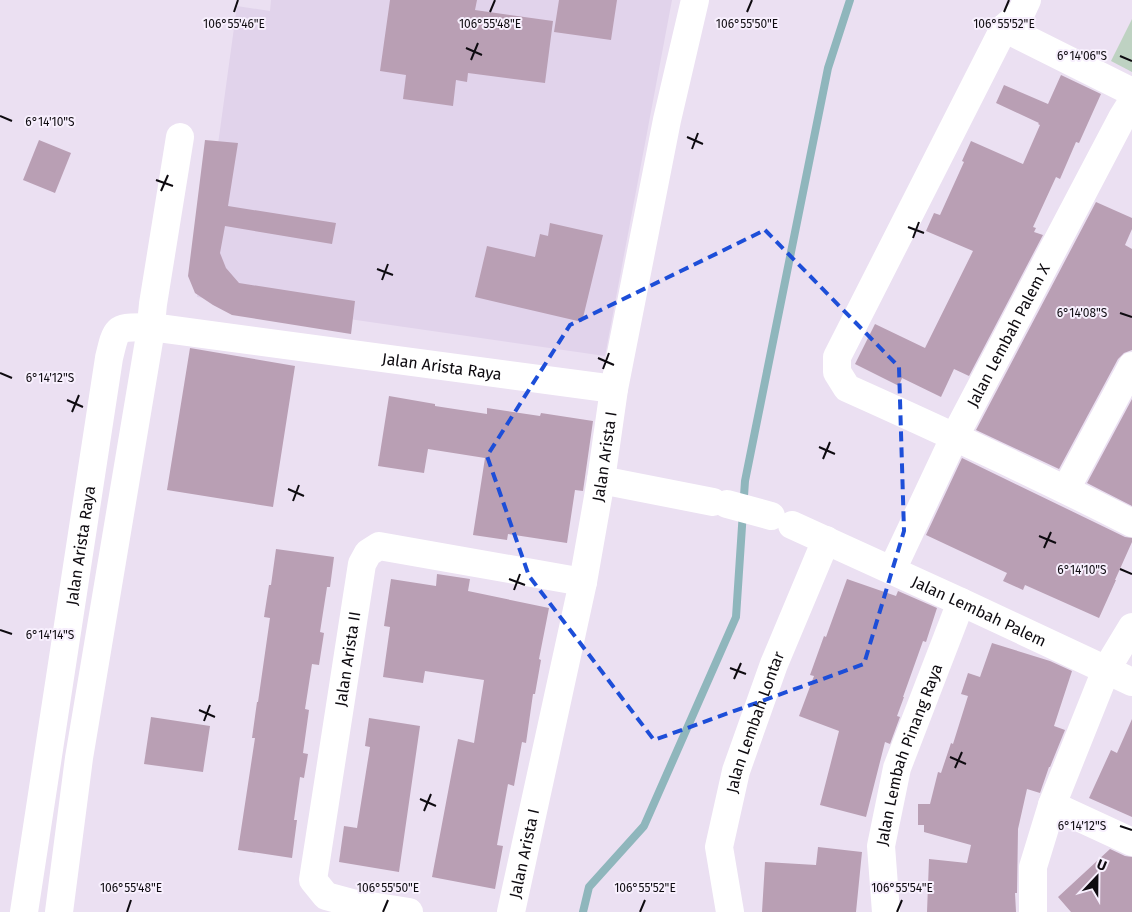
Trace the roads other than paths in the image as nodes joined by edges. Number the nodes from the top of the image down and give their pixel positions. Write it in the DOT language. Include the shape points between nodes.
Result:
graph roads {
  1 [pos="695,0"];
  2 [pos="1027,0"];
  3 [pos="1004,28"];
  4 [pos="1132,92"];
  5 [pos="1132,102"];
  6 [pos="180,137"];
  7 [pos="151,327"];
  8 [pos="1132,366"];
  9 [pos="614,389"];
  10 [pos="955,436"];
  11 [pos="601,480"];
  12 [pos="1066,489"];
  13 [pos="1132,523"];
  14 [pos="826,540"];
  15 [pos="892,570"];
  16 [pos="583,582"];
  17 [pos="961,602"];
  18 [pos="1132,627"];
  19 [pos="1106,670"];
  20 [pos="1132,682"];
  21 [pos="1052,805"];
  22 [pos="1132,842"];
  23 [pos="24,912"];
  24 [pos="59,912"];
  25 [pos="409,912"];
  26 [pos="511,912"];
  27 [pos="730,912"];
  28 [pos="886,912"];
  29 [pos="1033,912"];
  1 -- 9 [label="street, Jalan Arista I" via="667,120"];
  2 -- 3 [label="street" via="1021,13"];
  3 -- 4 [label="street"];
  3 -- 10 [label="street" via="837,357 837,372 847,388"];
  5 -- 10 [label="street, Jalan Lembah Palem X"];
  6 -- 7 [label="street"];
  7 -- 9 [label="street, Jalan Arista Raya"];
  7 -- 23 [label="street, Jalan Arista Raya" via="118,331 109,358"];
  7 -- 24 [label="street, Jalan Arista Raya" via="79,758"];
  8 -- 12 [label="street"];
  9 -- 11 [label="street, Jalan Arista I"];
  10 -- 12 [label="street"];
  10 -- 15 [label="street, Jalan Lembah Palem X"];
  11 -- 14 [label="street, Jalan Lembah Palem" via="720,503 781,520"];
  11 -- 16 [label="street, Jalan Arista I"];
  12 -- 13 [label="street"];
  14 -- 15 [label="street, Jalan Lembah Palem"];
  14 -- 27 [label="street, Jalan Lembah Lontar" via="774,664 736,771 719,847"];
  15 -- 17 [label="street, Jalan Lembah Palem"];
  16 -- 25 [label="street, Jalan Arista II" via="379,546 368,553 362,564 313,880 326,896"];
  16 -- 26 [label="street, Jalan Arista I"];
  17 -- 19 [label="street, Jalan Lembah Palem"];
  17 -- 28 [label="street, Jalan Lembah Pinang Raya" via="897,768 881,846"];
  18 -- 19 [label="street"];
  19 -- 20 [label="street, Jalan Lembah Palem"];
  19 -- 21 [label="street"];
  21 -- 22 [label="street"];
  21 -- 29 [label="street" via="1034,867"];
}
